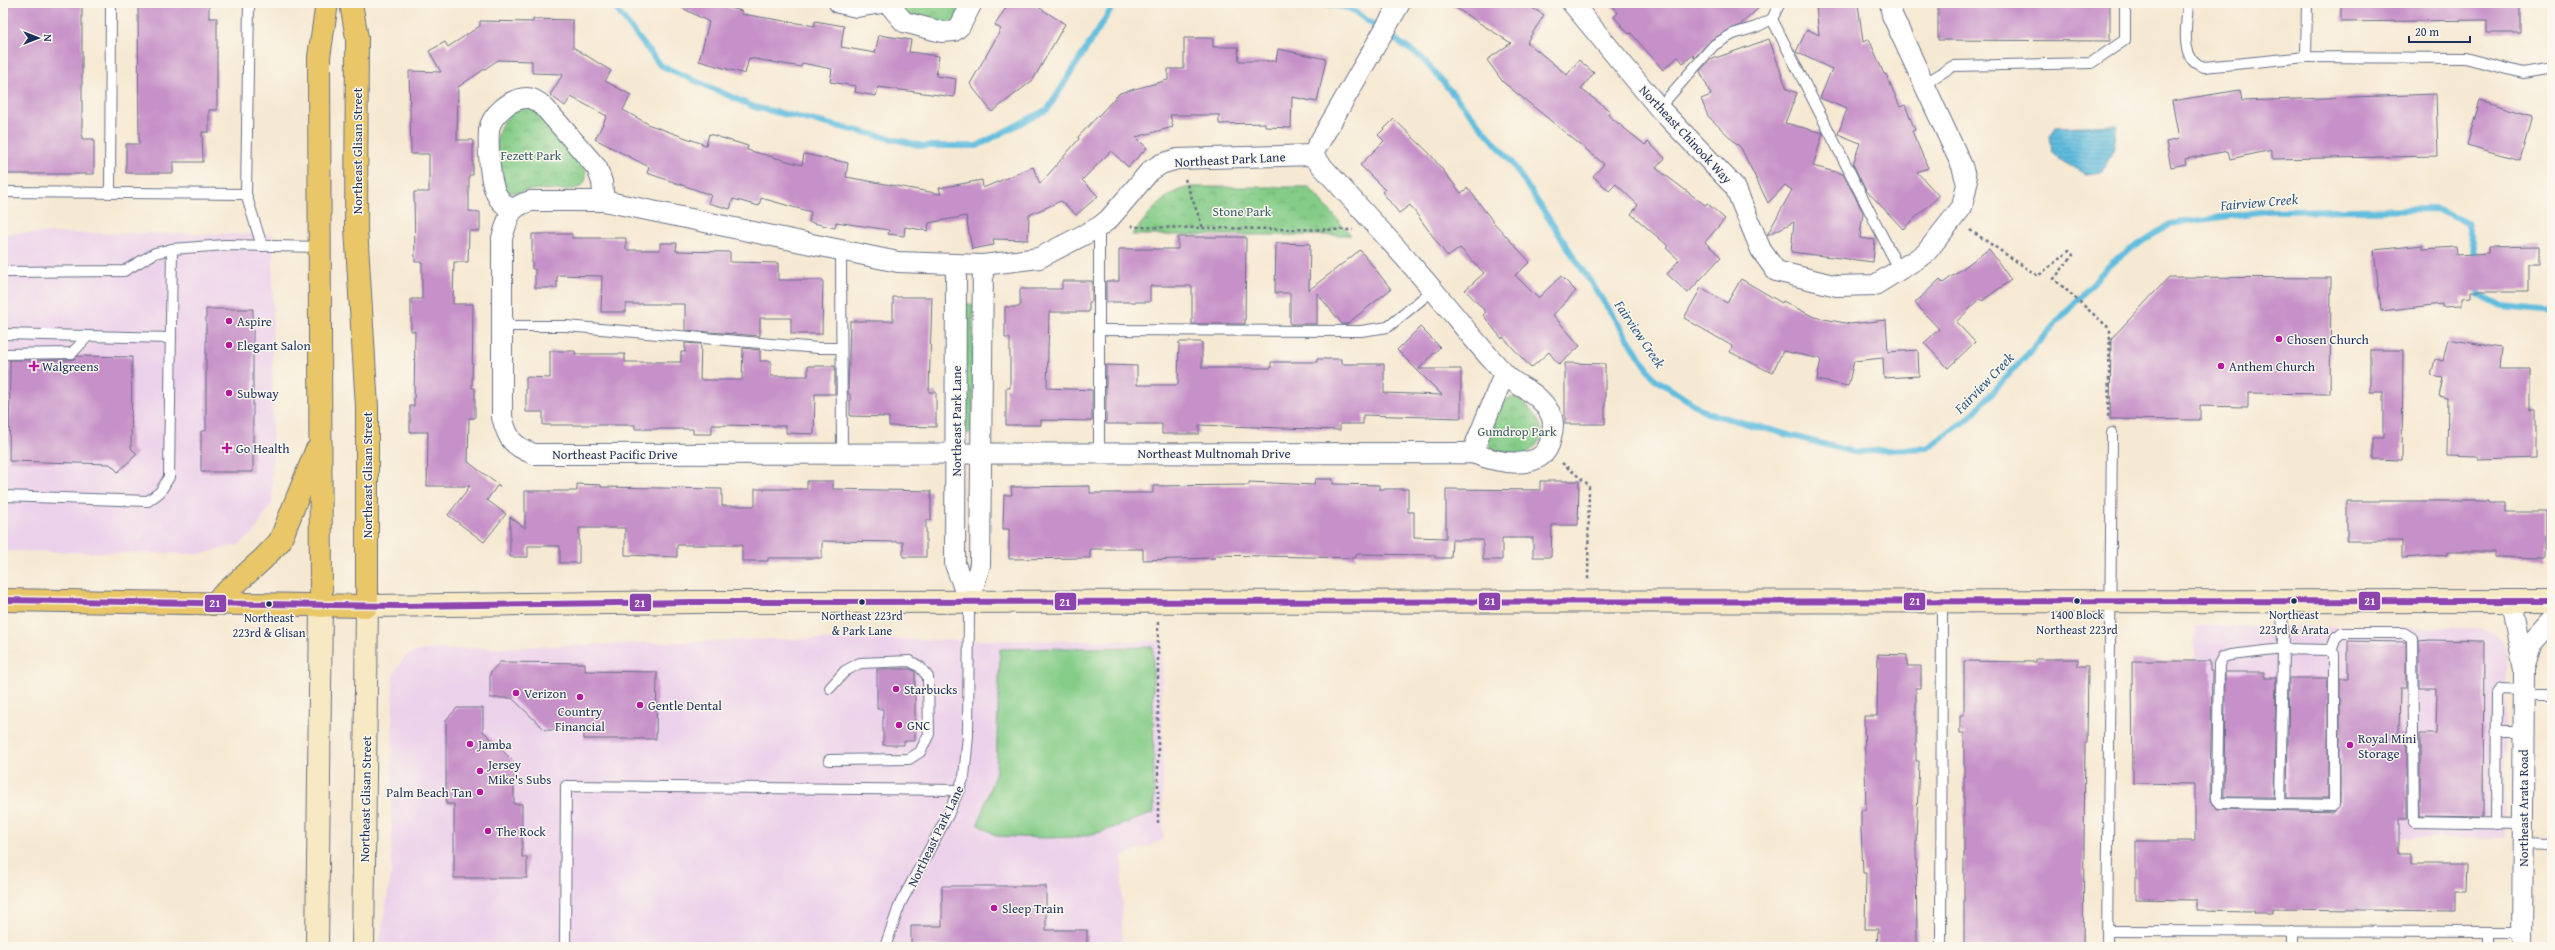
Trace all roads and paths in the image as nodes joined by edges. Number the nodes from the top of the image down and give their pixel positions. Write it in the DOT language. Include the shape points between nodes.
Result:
graph roads {
  1 [pos="111,3"];
  2 [pos="249,3"];
  3 [pos="327,3"];
  4 [pos="351,3"];
  5 [pos="839,3"];
  6 [pos="882,3"];
  7 [pos="888,3"];
  8 [pos="972,3"];
  9 [pos="1572,3"];
  10 [pos="1780,3"];
  11 [pos="1890,3"];
  12 [pos="2125,3"];
  13 [pos="2188,3"];
  14 [pos="2307,3"];
  15 [pos="1398,5"];
  16 [pos="1772,19"];
  17 [pos="2306,57"];
  18 [pos="2552,68"];
  19 [pos="1924,84"];
  20 [pos="1659,108"];
  21 [pos="1312,155"];
  22 [pos="1177,160"];
  23 [pos="3,192"];
  24 [pos="110,192"];
  25 [pos="246,194"];
  26 [pos="604,201"];
  27 [pos="511,211"];
  28 [pos="1114,213"];
  29 [pos="1370,219"];
  30 [pos="1953,219"];
  31 [pos="1100,227"];
  32 [pos="1203,228"];
  33 [pos="262,246"];
  34 [pos="321,247"];
  35 [pos="172,249"];
  36 [pos="841,251"];
  37 [pos="956,264"];
  38 [pos="983,264"];
  39 [pos="1900,271"];
  40 [pos="3,272"];
  41 [pos="1433,290"];
  42 [pos="503,326"];
  43 [pos="1100,330"];
  44 [pos="3,334"];
  45 [pos="88,336"];
  46 [pos="171,338"];
  47 [pos="841,348"];
  48 [pos="3,354"];
  49 [pos="1504,374"];
  50 [pos="2110,429"];
  51 [pos="321,437"];
  52 [pos="1547,450"];
  53 [pos="1100,453"];
  54 [pos="1472,453"];
  55 [pos="842,454"];
  56 [pos="957,454"];
  57 [pos="983,454"];
  58 [pos="3,496"];
  59 [pos="3,600"];
  60 [pos="2282,600"];
  61 [pos="1158,601"];
  62 [pos="1588,601"];
  63 [pos="1942,601"];
  64 [pos="2109,601"];
  65 [pos="2510,601"];
  66 [pos="2552,601"];
  67 [pos="969,602"];
  68 [pos="213,604"];
  69 [pos="321,606"];
  70 [pos="367,606"];
  71 [pos="2552,620"];
  72 [pos="2283,649"];
  73 [pos="2332,651"];
  74 [pos="2524,670"];
  75 [pos="830,688"];
  76 [pos="2524,693"];
  77 [pos="2552,695"];
  78 [pos="2497,730"];
  79 [pos="2523,731"];
  80 [pos="829,760"];
  81 [pos="960,790"];
  82 [pos="2280,806"];
  83 [pos="1158,824"];
  84 [pos="2496,824"];
  85 [pos="2523,834"];
  86 [pos="2552,844"];
  87 [pos="2107,931"];
  88 [pos="2292,931"];
  89 [pos="2488,932"];
  90 [pos="2522,940"];
  91 [pos="317,947"];
  92 [pos="363,947"];
  93 [pos="565,947"];
  94 [pos="885,947"];
  95 [pos="1941,947"];
  96 [pos="2107,947"];
  97 [pos="2292,947"];
  98 [pos="2488,947"];
  1 -- 24 [label="lane"];
  2 -- 25 [label="lane"];
  3 -- 34 [label="main road" via="319,57"];
  4 -- 70 [label="main road, Northeast Glisan Street" via="357,38 356,228 367,407"];
  5 -- 6 [label="street" via="857,7"];
  7 -- 8 [label="street" via="904,22 942,32 960,26"];
  9 -- 20 [label="street, Northeast Chinook Way"];
  10 -- 16 [label="lane"];
  11 -- 19 [label="street, Northeast Chinook Way" via="1892,15"];
  12 -- 19 [label="lane" via="2125,40 2091,63 1953,66"];
  13 -- 17 [label="lane" via="2187,52 2190,60 2197,65 2204,67"];
  14 -- 17 [label="lane"];
  15 -- 21 [label="street"];
  16 -- 20 [label="lane" via="1733,34 1714,45"];
  16 -- 39 [label="lane"];
  17 -- 18 [label="lane" via="2465,58 2523,73"];
  19 -- 30 [label="street, Northeast Chinook Way" via="1962,166 1967,184 1962,207"];
  20 -- 39 [label="street, Northeast Chinook Way" via="1735,187 1762,250 1776,271 1837,286 1875,285"];
  21 -- 22 [label="street, Northeast Park Lane"];
  21 -- 29 [label="street"];
  22 -- 28 [label="street, Northeast Park Lane" via="1161,164 1150,171"];
  22 -- 32 [label="path"];
  23 -- 24 [label="lane"];
  24 -- 25 [label="lane"];
  25 -- 33 [label="lane"];
  26 -- 27 [label="street" via="531,202 521,204"];
  26 -- 27 [label="street" via="597,168 545,108 538,101 527,98 514,100 495,116 489,129 492,182 498,197"];
  26 -- 36 [label="street"];
  27 -- 42 [label="street, Northeast Pacific Drive" via="502,238"];
  28 -- 31 [label="street, Northeast Park Lane"];
  28 -- 32 [label="path" via="1134,227"];
  29 -- 32 [label="path" via="1353,230"];
  29 -- 41 [label="street"];
  30 -- 39 [label="street, Northeast Chinook Way" via="1925,254"];
  30 -- 50 [label="path" via="2038,276 2069,251 2073,255 2054,279 2110,329"];
  31 -- 38 [label="street, Northeast Park Lane" via="1039,258"];
  31 -- 43 [label="lane"];
  33 -- 34 [label="lane"];
  33 -- 35 [label="lane" via="225,245"];
  34 -- 51 [label="main road"];
  35 -- 40 [label="lane" via="156,253 124,271"];
  35 -- 46 [label="lane"];
  36 -- 37 [label="street" via="898,262"];
  36 -- 47 [label="lane"];
  37 -- 38 [label="street, Northeast Park Lane"];
  37 -- 56 [label="street, Northeast Park Lane"];
  38 -- 57 [label="street, Northeast Park Lane"];
  41 -- 43 [label="lane" via="1388,327 1361,331"];
  41 -- 49 [label="street"];
  42 -- 47 [label="lane" via="566,326"];
  42 -- 55 [label="street, Northeast Pacific Drive" via="502,417 507,436 519,449 534,454"];
  43 -- 53 [label="lane"];
  44 -- 45 [label="lane"];
  45 -- 46 [label="lane"];
  45 -- 48 [label="lane" via="72,353"];
  46 -- 58 [label="lane" via="169,477 160,492 148,501"];
  47 -- 55 [label="lane"];
  49 -- 52 [label="street" via="1533,392 1551,415 1553,428"];
  49 -- 54 [label="street"];
  50 -- 64 [label="lane"];
  51 -- 68 [label="main road" via="280,541 264,559"];
  51 -- 69 [label="main road"];
  52 -- 54 [label="street, Northeast Multnomah Drive" via="1531,462 1511,463 1491,461"];
  52 -- 62 [label="path" via="1589,485"];
  53 -- 54 [label="street, Northeast Multnomah Drive"];
  53 -- 57 [label="street, Northeast Multnomah Drive"];
  55 -- 56 [label="street, Northeast Pacific Drive"];
  56 -- 57 [label="street, Northeast Multnomah Drive"];
  56 -- 67 [label="street, Northeast Park Lane" via="955,564"];
  57 -- 67 [label="street, Northeast Park Lane" via="980,565"];
  59 -- 68 [label="main road"];
  60 -- 64 [label="main road"];
  60 -- 65 [label="main road"];
  60 -- 72 [label="lane"];
  61 -- 62 [label="main road"];
  61 -- 67 [label="main road"];
  61 -- 83 [label="path"];
  62 -- 63 [label="main road"];
  63 -- 64 [label="main road"];
  63 -- 95 [label="lane"];
  64 -- 87 [label="lane"];
  65 -- 66 [label="main road"];
  65 -- 74 [label="street, Northeast Arata Road"];
  67 -- 70 [label="main road"];
  67 -- 81 [label="lane, Northeast Park Lane" via="967,754"];
  68 -- 69 [label="main road"];
  69 -- 70 [label="main road"];
  69 -- 91 [label="main road"];
  70 -- 92 [label="main road, Northeast Glisan Street"];
  71 -- 74 [label="street, Northeast Arata Road" via="2532,642"];
  72 -- 73 [label="lane"];
  72 -- 82 [label="lane"];
  72 -- 82 [label="lane" via="2231,655 2224,657 2219,664 2217,799 2223,804"];
  73 -- 82 [label="lane" via="2335,657 2336,801 2331,806"];
  73 -- 84 [label="lane" via="2336,638 2341,633 2404,633 2412,638 2414,822"];
  74 -- 76 [label="street, Northeast Arata Road"];
  75 -- 80 [label="lane" via="845,671 860,663 910,661 920,666 928,677 929,734 920,752 909,759"];
  76 -- 77 [label="lane"];
  76 -- 78 [label="lane" via="2498,691"];
  76 -- 79 [label="street, Northeast Arata Road"];
  78 -- 79 [label="lane"];
  78 -- 84 [label="lane"];
  79 -- 85 [label="street, Northeast Arata Road"];
  81 -- 93 [label="lane" via="566,786"];
  81 -- 94 [label="lane, Northeast Park Lane" via="900,904"];
  84 -- 85 [label="lane"];
  85 -- 86 [label="lane"];
  85 -- 90 [label="street, Northeast Arata Road"];
  87 -- 88 [label="lane"];
  87 -- 96 [label="lane"];
  88 -- 89 [label="lane"];
  88 -- 97 [label="lane"];
  89 -- 90 [label="lane"];
  89 -- 98 [label="lane"];
}
